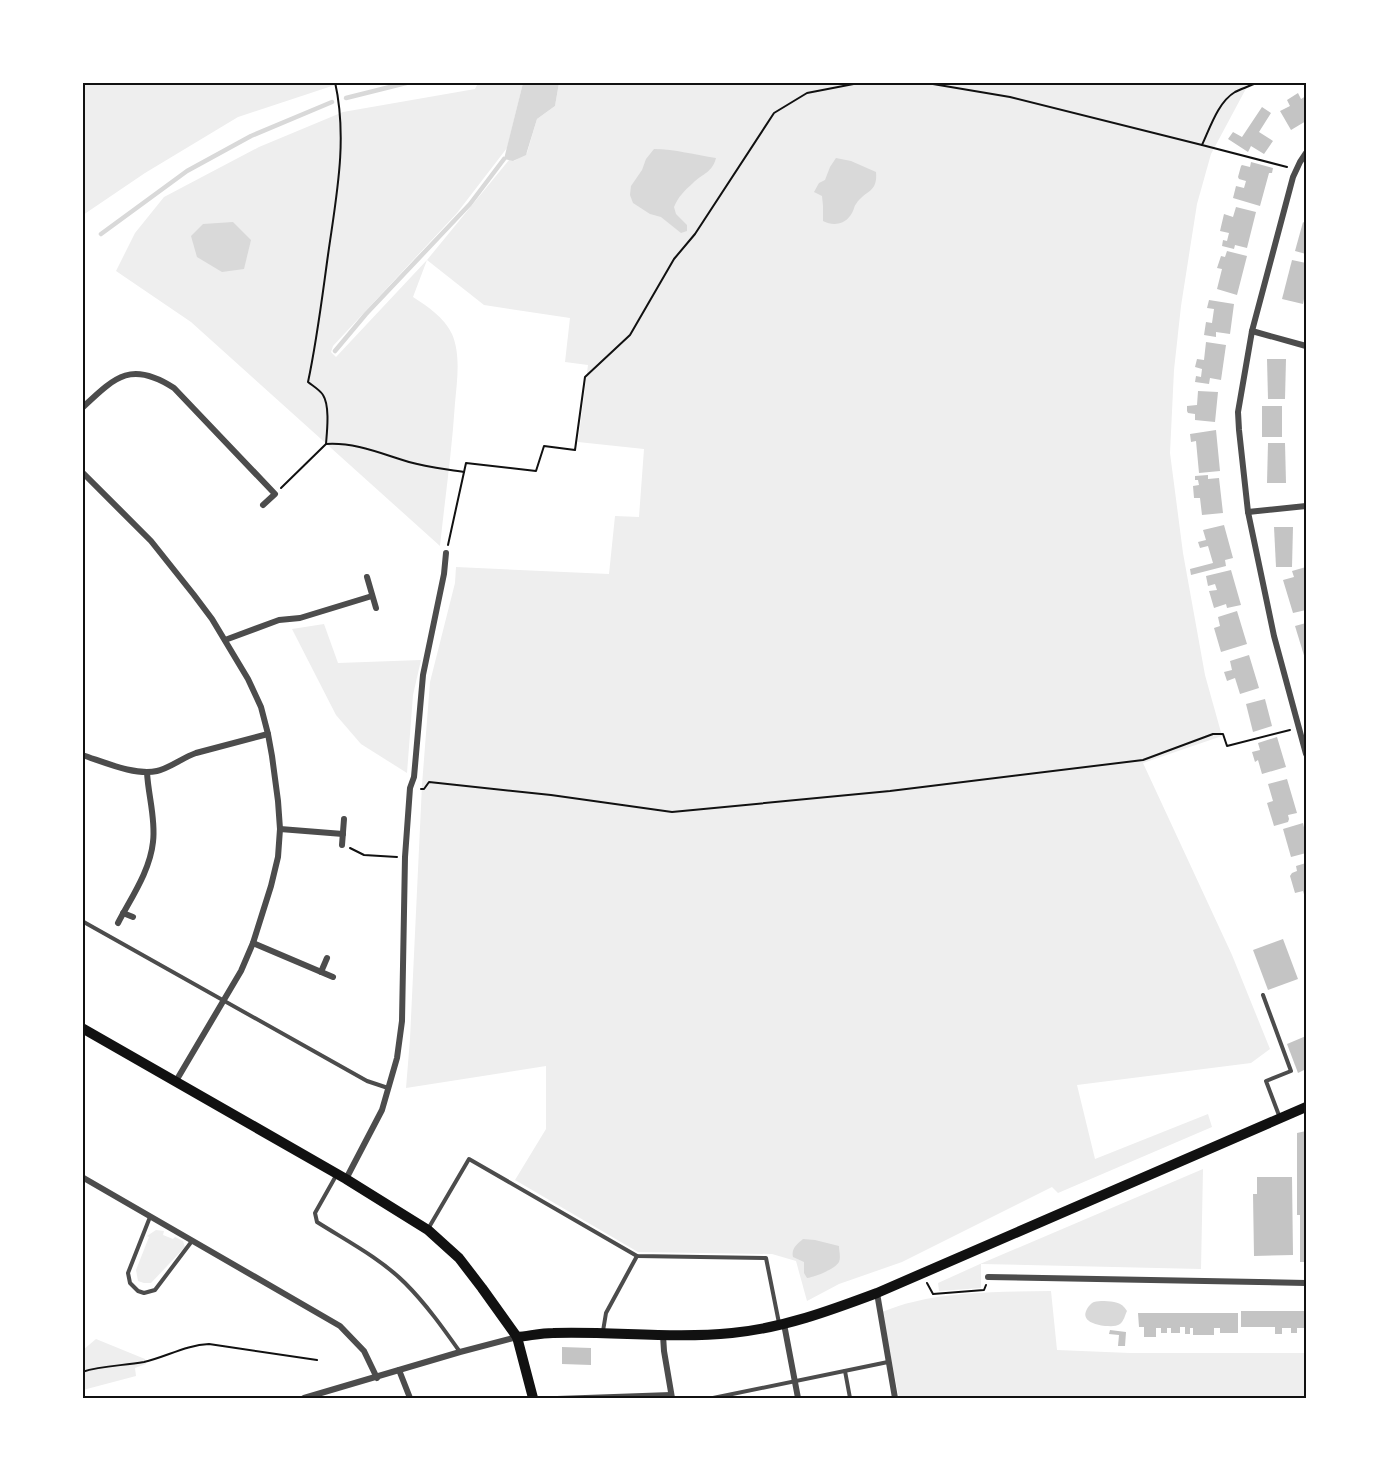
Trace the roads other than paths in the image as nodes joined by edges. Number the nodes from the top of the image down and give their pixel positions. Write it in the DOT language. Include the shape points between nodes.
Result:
graph roads {
  1 [pos="1306,153"];
  2 [pos="1252,331"];
  3 [pos="1306,346"];
  4 [pos="82,408"];
  5 [pos="82,472"];
  6 [pos="263,505"];
  7 [pos="1306,506"];
  8 [pos="1248,512"];
  9 [pos="446,553"];
  10 [pos="367,577"];
  11 [pos="372,596"];
  12 [pos="376,608"];
  13 [pos="225,640"];
  14 [pos="268,734"];
  15 [pos="1306,754"];
  16 [pos="82,755"];
  17 [pos="147,772"];
  18 [pos="344,819"];
  19 [pos="280,829"];
  20 [pos="343,834"];
  21 [pos="342,845"];
  22 [pos="123,913"];
  23 [pos="133,917"];
  24 [pos="82,921"];
  25 [pos="118,923"];
  26 [pos="253,944"];
  27 [pos="327,958"];
  28 [pos="321,972"];
  29 [pos="333,977"];
  30 [pos="1263,995"];
  31 [pos="224,1001"];
  32 [pos="82,1028"];
  33 [pos="176,1081"];
  34 [pos="389,1089"];
  35 [pos="1306,1107"];
  36 [pos="1281,1118"];
  37 [pos="341,1176"];
  38 [pos="82,1178"];
  39 [pos="150,1217"];
  40 [pos="428,1230"];
  41 [pos="193,1241"];
  42 [pos="637,1256"];
  43 [pos="988,1277"];
  44 [pos="1306,1283"];
  45 [pos="877,1293"];
  46 [pos="782,1325"];
  47 [pos="603,1334"];
  48 [pos="663,1335"];
  49 [pos="517,1337"];
  50 [pos="460,1352"];
  51 [pos="888,1362"];
  52 [pos="399,1370"];
  53 [pos="845,1371"];
  54 [pos="377,1378"];
  55 [pos="794,1382"];
  56 [pos="672,1396"];
  57 [pos="304,1398"];
  58 [pos="410,1398"];
  59 [pos="533,1398"];
  60 [pos="557,1398"];
  61 [pos="713,1398"];
  62 [pos="798,1398"];
  63 [pos="850,1398"];
  64 [pos="895,1398"];
  1 -- 2 [label="street" via="1296,170"];
  2 -- 3 [label="street"];
  2 -- 8 [label="street" via="1238,412"];
  4 -- 6 [label="street" via="108,384 122,377 135,373 161,380 174,388 275,494"];
  5 -- 13 [label="street" via="151,541"];
  7 -- 8 [label="street"];
  8 -- 15 [label="street" via="1274,636"];
  9 -- 34 [label="street" via="423,675 410,788 402,1021"];
  10 -- 11 [label="street"];
  11 -- 12 [label="street"];
  11 -- 13 [label="street" via="300,618 279,620"];
  13 -- 14 [label="street" via="261,707"];
  14 -- 17 [label="street" via="196,753"];
  14 -- 19 [label="street"];
  16 -- 17 [label="street"];
  17 -- 22 [label="street" via="153,825 151,855"];
  18 -- 20 [label="street"];
  19 -- 20 [label="street"];
  19 -- 26 [label="street" via="278,857"];
  20 -- 21 [label="street"];
  22 -- 23 [label="street"];
  22 -- 25 [label="street"];
  24 -- 31 [label="lane"];
  26 -- 28 [label="street"];
  26 -- 31 [label="street"];
  27 -- 28 [label="street"];
  28 -- 29 [label="street"];
  30 -- 36 [label="lane" via="1291,1071 1266,1081"];
  31 -- 33 [label="street"];
  31 -- 34 [label="lane" via="367,1081"];
  32 -- 33 [label="main road"];
  33 -- 37 [label="main road"];
  34 -- 37 [label="street" via="382,1110"];
  35 -- 36 [label="main road"];
  36 -- 45 [label="main road"];
  37 -- 40 [label="main road"];
  37 -- 50 [label="lane" via="315,1214 317,1222 368,1253 404,1282"];
  38 -- 39 [label="street"];
  39 -- 41 [label="street"];
  39 -- 41 [label="lane" via="128,1273 130,1283 138,1291 150,1292 159,1286"];
  40 -- 42 [label="lane" via="469,1159"];
  40 -- 49 [label="main road" via="459,1258"];
  41 -- 54 [label="street" via="340,1326 364,1351"];
  42 -- 46 [label="lane" via="766,1258"];
  42 -- 47 [label="lane" via="606,1313"];
  43 -- 44 [label="street"];
  45 -- 46 [label="main road"];
  45 -- 51 [label="street"];
  46 -- 48 [label="main road" via="730,1333"];
  46 -- 55 [label="street"];
  47 -- 48 [label="main road"];
  47 -- 49 [label="main road" via="556,1332"];
  48 -- 56 [label="street"];
  49 -- 50 [label="street"];
  49 -- 59 [label="main road"];
  50 -- 52 [label="street"];
  51 -- 53 [label="lane"];
  51 -- 64 [label="street"];
  52 -- 54 [label="street"];
  52 -- 58 [label="street"];
  53 -- 55 [label="lane"];
  53 -- 63 [label="lane"];
  54 -- 57 [label="street"];
  55 -- 61 [label="lane"];
  55 -- 62 [label="street"];
  56 -- 60 [label="lane"];
}
